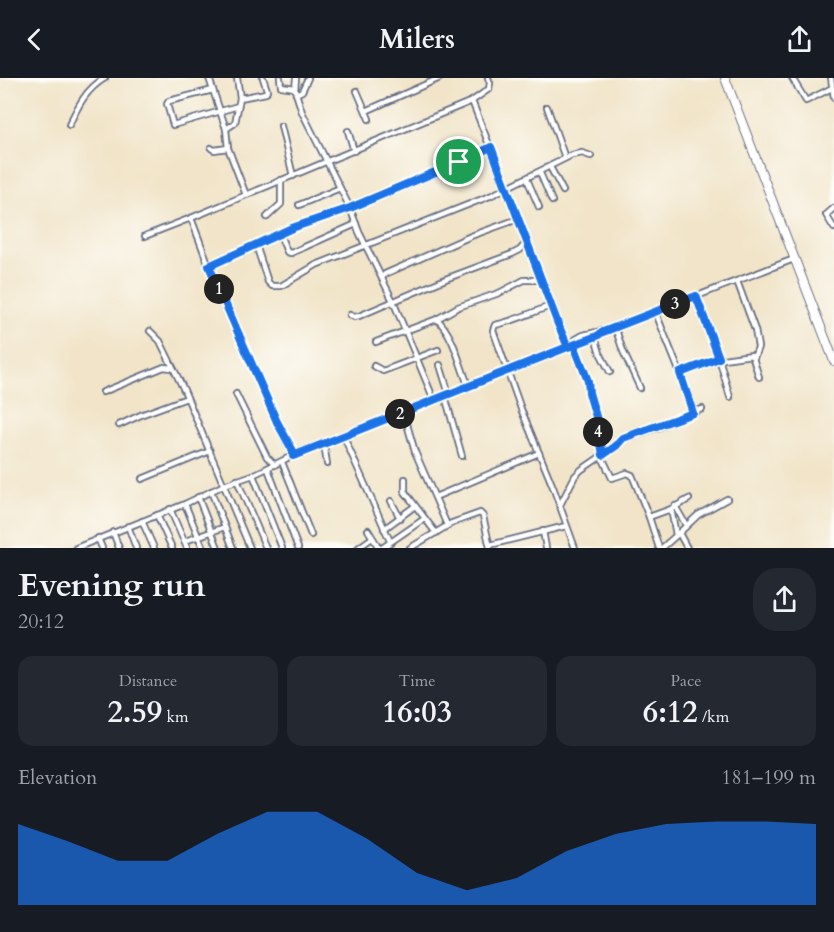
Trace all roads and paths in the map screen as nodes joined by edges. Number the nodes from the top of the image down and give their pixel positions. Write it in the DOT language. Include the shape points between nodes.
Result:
graph roads {
  1 [pos="105,78"];
  2 [pos="209,78"];
  3 [pos="237,78"];
  4 [pos="272,78"];
  5 [pos="280,78"];
  6 [pos="296,78"];
  7 [pos="308,78"];
  8 [pos="440,78"];
  9 [pos="488,78"];
  10 [pos="725,78"];
  11 [pos="800,78"];
  12 [pos="263,79"];
  13 [pos="793,80"];
  14 [pos="832,80"];
  15 [pos="295,87"];
  16 [pos="832,88"];
  17 [pos="213,90"];
  18 [pos="357,91"];
  19 [pos="296,94"];
  20 [pos="240,98"];
  21 [pos="834,98"];
  22 [pos="472,101"];
  23 [pos="238,106"];
  24 [pos="547,107"];
  25 [pos="221,111"];
  26 [pos="366,111"];
  27 [pos="369,120"];
  28 [pos="69,125"];
  29 [pos="281,126"];
  30 [pos="226,129"];
  31 [pos="348,131"];
  32 [pos="491,147"];
  33 [pos="212,148"];
  34 [pos="228,148"];
  35 [pos="354,151"];
  36 [pos="591,156"];
  37 [pos="565,158"];
  38 [pos="327,161"];
  39 [pos="550,167"];
  40 [pos="540,173"];
  41 [pos="293,176"];
  42 [pos="527,179"];
  43 [pos="281,180"];
  44 [pos="340,188"];
  45 [pos="508,188"];
  46 [pos="562,191"];
  47 [pos="246,195"];
  48 [pos="552,201"];
  49 [pos="299,205"];
  50 [pos="539,207"];
  51 [pos="350,208"];
  52 [pos="834,208"];
  53 [pos="267,217"];
  54 [pos="191,218"];
  55 [pos="518,219"];
  56 [pos="356,224"];
  57 [pos="834,228"];
  58 [pos="280,235"];
  59 [pos="145,236"];
  60 [pos="527,242"];
  61 [pos="367,244"];
  62 [pos="256,246"];
  63 [pos="794,259"];
  64 [pos="209,266"];
  65 [pos="383,276"];
  66 [pos="542,280"];
  67 [pos="737,281"];
  68 [pos="696,296"];
  69 [pos="393,301"];
  70 [pos="551,306"];
  71 [pos="655,311"];
  72 [pos="350,315"];
  73 [pos="437,319"];
  74 [pos="615,327"];
  75 [pos="150,331"];
  76 [pos="404,331"];
  77 [pos="603,332"];
  78 [pos="595,337"];
  79 [pos="830,341"];
  80 [pos="376,342"];
  81 [pos="574,345"];
  82 [pos="567,346"];
  83 [pos="438,350"];
  84 [pos="753,355"];
  85 [pos="719,358"];
  86 [pos="417,359"];
  87 [pos="834,361"];
  88 [pos="440,365"];
  89 [pos="374,366"];
  90 [pos="171,368"];
  91 [pos="508,371"];
  92 [pos="610,372"];
  93 [pos="680,373"];
  94 [pos="759,377"];
  95 [pos="469,387"];
  96 [pos="640,388"];
  97 [pos="103,392"];
  98 [pos="236,394"];
  99 [pos="447,395"];
  100 [pos="730,397"];
  101 [pos="187,398"];
  102 [pos="434,400"];
  103 [pos="702,409"];
  104 [pos="693,413"];
  105 [pos="407,424"];
  106 [pos="118,425"];
  107 [pos="344,437"];
  108 [pos="324,444"];
  109 [pos="210,451"];
  110 [pos="295,453"];
  111 [pos="539,453"];
  112 [pos="602,455"];
  113 [pos="462,456"];
  114 [pos="282,462"];
  115 [pos="327,464"];
  116 [pos="275,465"];
  117 [pos="268,469"];
  118 [pos="253,476"];
  119 [pos="142,479"];
  120 [pos="405,479"];
  121 [pos="237,480"];
  122 [pos="224,485"];
  123 [pos="211,491"];
  124 [pos="198,497"];
  125 [pos="435,497"];
  126 [pos="689,498"];
  127 [pos="727,499"];
  128 [pos="391,501"];
  129 [pos="185,504"];
  130 [pos="560,505"];
  131 [pos="415,506"];
  132 [pos="673,507"];
  133 [pos="170,509"];
  134 [pos="157,515"];
  135 [pos="649,517"];
  136 [pos="400,518"];
  137 [pos="424,519"];
  138 [pos="142,521"];
  139 [pos="447,525"];
  140 [pos="686,525"];
  141 [pos="128,526"];
  142 [pos="225,526"];
  143 [pos="566,526"];
  144 [pos="384,529"];
  145 [pos="368,530"];
  146 [pos="212,531"];
  147 [pos="543,531"];
  148 [pos="113,532"];
  149 [pos="436,533"];
  150 [pos="677,534"];
  151 [pos="311,535"];
  152 [pos="197,536"];
  153 [pos="98,538"];
  154 [pos="372,538"];
  155 [pos="390,541"];
  156 [pos="425,541"];
  157 [pos="184,542"];
  158 [pos="85,546"];
  159 [pos="490,546"];
  160 [pos="76,548"];
  161 [pos="102,548"];
  162 [pos="120,548"];
  163 [pos="136,548"];
  164 [pos="154,548"];
  165 [pos="172,548"];
  166 [pos="187,548"];
  167 [pos="203,548"];
  168 [pos="218,548"];
  169 [pos="232,548"];
  170 [pos="250,548"];
  171 [pos="266,548"];
  172 [pos="282,548"];
  173 [pos="298,548"];
  174 [pos="358,548"];
  175 [pos="380,548"];
  176 [pos="410,548"];
  177 [pos="428,548"];
  178 [pos="546,548"];
  179 [pos="574,548"];
  180 [pos="661,548"];
  181 [pos="687,548"];
  1 -- 28 [label="street" via="88,91"];
  2 -- 17 [label="street"];
  3 -- 20 [label="street"];
  4 -- 12 [label="street"];
  5 -- 15 [label="street" via="281,86"];
  6 -- 15 [label="street"];
  7 -- 19 [label="street"];
  8 -- 26 [label="street"];
  9 -- 22 [label="street" via="489,89"];
  10 -- 63 [label="main road"];
  11 -- 13 [label="street"];
  12 -- 20 [label="street" via="266,93"];
  13 -- 16 [label="street" via="807,101"];
  14 -- 16 [label="street"];
  15 -- 19 [label="street"];
  16 -- 21 [label="street"];
  17 -- 25 [label="street"];
  17 -- 25 [label="street" via="169,101 173,125"];
  18 -- 26 [label="street"];
  19 -- 38 [label="street"];
  20 -- 23 [label="street"];
  22 -- 32 [label="street"];
  22 -- 35 [label="street"];
  23 -- 25 [label="street"];
  23 -- 30 [label="street" via="235,123"];
  24 -- 37 [label="street"];
  25 -- 30 [label="street"];
  26 -- 27 [label="street"];
  29 -- 41 [label="street"];
  30 -- 34 [label="street"];
  31 -- 35 [label="street"];
  32 -- 45 [label="street"];
  32 -- 51 [label="street"];
  33 -- 34 [label="street"];
  34 -- 47 [label="street"];
  35 -- 38 [label="street"];
  36 -- 37 [label="street"];
  37 -- 39 [label="street"];
  38 -- 41 [label="street"];
  38 -- 44 [label="street"];
  39 -- 40 [label="street"];
  39 -- 46 [label="street"];
  40 -- 42 [label="street"];
  40 -- 48 [label="street"];
  41 -- 43 [label="street"];
  42 -- 45 [label="street"];
  42 -- 50 [label="street"];
  43 -- 47 [label="street"];
  43 -- 53 [label="street" via="280,204"];
  44 -- 49 [label="street"];
  44 -- 51 [label="street"];
  45 -- 55 [label="street"];
  45 -- 61 [label="street"];
  47 -- 54 [label="street"];
  51 -- 56 [label="street"];
  51 -- 58 [label="street"];
  52 -- 57 [label="street" via="826,216"];
  54 -- 59 [label="street"];
  54 -- 64 [label="street"];
  55 -- 60 [label="street"];
  55 -- 65 [label="street"];
  56 -- 58 [label="street" via="291,253 286,252"];
  56 -- 61 [label="street"];
  58 -- 62 [label="street"];
  60 -- 66 [label="street"];
  60 -- 69 [label="street" via="512,254"];
  61 -- 62 [label="street" via="316,265 277,287 268,282"];
  61 -- 65 [label="street"];
  62 -- 64 [label="street"];
  63 -- 67 [label="street"];
  63 -- 79 [label="main road"];
  64 -- 110 [label="street" via="277,422"];
  65 -- 69 [label="street"];
  66 -- 70 [label="street"];
  66 -- 73 [label="street" via="524,280"];
  67 -- 68 [label="street"];
  67 -- 84 [label="street" via="755,330 758,347"];
  68 -- 71 [label="street"];
  68 -- 85 [label="street"];
  69 -- 72 [label="street" via="359,316"];
  69 -- 76 [label="street"];
  70 -- 82 [label="street"];
  70 -- 91 [label="street" via="493,326"];
  71 -- 74 [label="street"];
  71 -- 93 [label="street"];
  73 -- 76 [label="street"];
  73 -- 95 [label="street" via="446,328"];
  74 -- 77 [label="street"];
  74 -- 96 [label="street"];
  75 -- 90 [label="street" via="160,340"];
  76 -- 80 [label="street"];
  76 -- 86 [label="street"];
  77 -- 78 [label="street"];
  77 -- 82 [label="street" via="583,335"];
  78 -- 81 [label="street"];
  78 -- 92 [label="street"];
  79 -- 87 [label="main road"];
  81 -- 82 [label="street"];
  81 -- 112 [label="street" via="588,381"];
  82 -- 91 [label="street"];
  83 -- 86 [label="street"];
  84 -- 85 [label="street"];
  84 -- 94 [label="street"];
  85 -- 93 [label="street"];
  85 -- 100 [label="street"];
  86 -- 89 [label="street" via="383,371"];
  86 -- 102 [label="street"];
  88 -- 99 [label="street"];
  90 -- 97 [label="street" via="164,367"];
  90 -- 101 [label="street"];
  91 -- 95 [label="street"];
  91 -- 111 [label="street"];
  93 -- 104 [label="street"];
  95 -- 99 [label="street"];
  98 -- 116 [label="street" via="267,457"];
  99 -- 102 [label="street"];
  99 -- 113 [label="street"];
  101 -- 106 [label="street"];
  101 -- 109 [label="street"];
  102 -- 107 [label="street"];
  103 -- 104 [label="street"];
  104 -- 112 [label="street" via="623,438"];
  105 -- 125 [label="street"];
  107 -- 108 [label="street"];
  107 -- 144 [label="street"];
  108 -- 110 [label="street"];
  108 -- 115 [label="street"];
  109 -- 119 [label="street"];
  109 -- 122 [label="street"];
  110 -- 114 [label="street"];
  111 -- 125 [label="street"];
  111 -- 130 [label="street"];
  112 -- 130 [label="street" via="575,476"];
  112 -- 135 [label="street" via="612,478 632,475"];
  114 -- 116 [label="street"];
  114 -- 151 [label="street"];
  116 -- 117 [label="street"];
  117 -- 118 [label="street"];
  117 -- 173 [label="street"];
  118 -- 121 [label="street"];
  118 -- 172 [label="street"];
  120 -- 131 [label="street" via="405,492"];
  121 -- 122 [label="street"];
  121 -- 171 [label="street"];
  122 -- 123 [label="street"];
  122 -- 170 [label="street"];
  123 -- 124 [label="street"];
  123 -- 142 [label="street"];
  124 -- 129 [label="street"];
  124 -- 146 [label="street"];
  125 -- 139 [label="street"];
  126 -- 132 [label="street"];
  127 -- 140 [label="street"];
  128 -- 136 [label="street"];
  129 -- 133 [label="street"];
  129 -- 152 [label="street"];
  130 -- 143 [label="street"];
  131 -- 136 [label="street"];
  131 -- 137 [label="street"];
  132 -- 135 [label="street"];
  132 -- 140 [label="street"];
  132 -- 150 [label="street"];
  133 -- 134 [label="street"];
  133 -- 157 [label="street"];
  134 -- 138 [label="street"];
  134 -- 165 [label="street"];
  135 -- 180 [label="street"];
  136 -- 144 [label="street"];
  137 -- 149 [label="street"];
  137 -- 155 [label="street"];
  138 -- 141 [label="street"];
  138 -- 164 [label="street"];
  139 -- 149 [label="street"];
  139 -- 159 [label="street" via="481,514"];
  140 -- 150 [label="street"];
  141 -- 148 [label="street"];
  141 -- 163 [label="street"];
  142 -- 146 [label="street"];
  142 -- 169 [label="street"];
  143 -- 147 [label="street"];
  143 -- 179 [label="street"];
  144 -- 155 [label="street"];
  145 -- 154 [label="street"];
  146 -- 152 [label="street"];
  146 -- 168 [label="street"];
  147 -- 159 [label="street"];
  147 -- 178 [label="street"];
  148 -- 153 [label="street"];
  148 -- 162 [label="street"];
  149 -- 156 [label="street"];
  150 -- 180 [label="street"];
  150 -- 181 [label="street"];
  152 -- 157 [label="street"];
  152 -- 167 [label="street"];
  153 -- 158 [label="street"];
  153 -- 161 [label="street"];
  154 -- 174 [label="street"];
  154 -- 175 [label="street"];
  155 -- 175 [label="street"];
  156 -- 176 [label="street"];
  156 -- 177 [label="street"];
  157 -- 166 [label="street"];
  158 -- 160 [label="street"];
}
